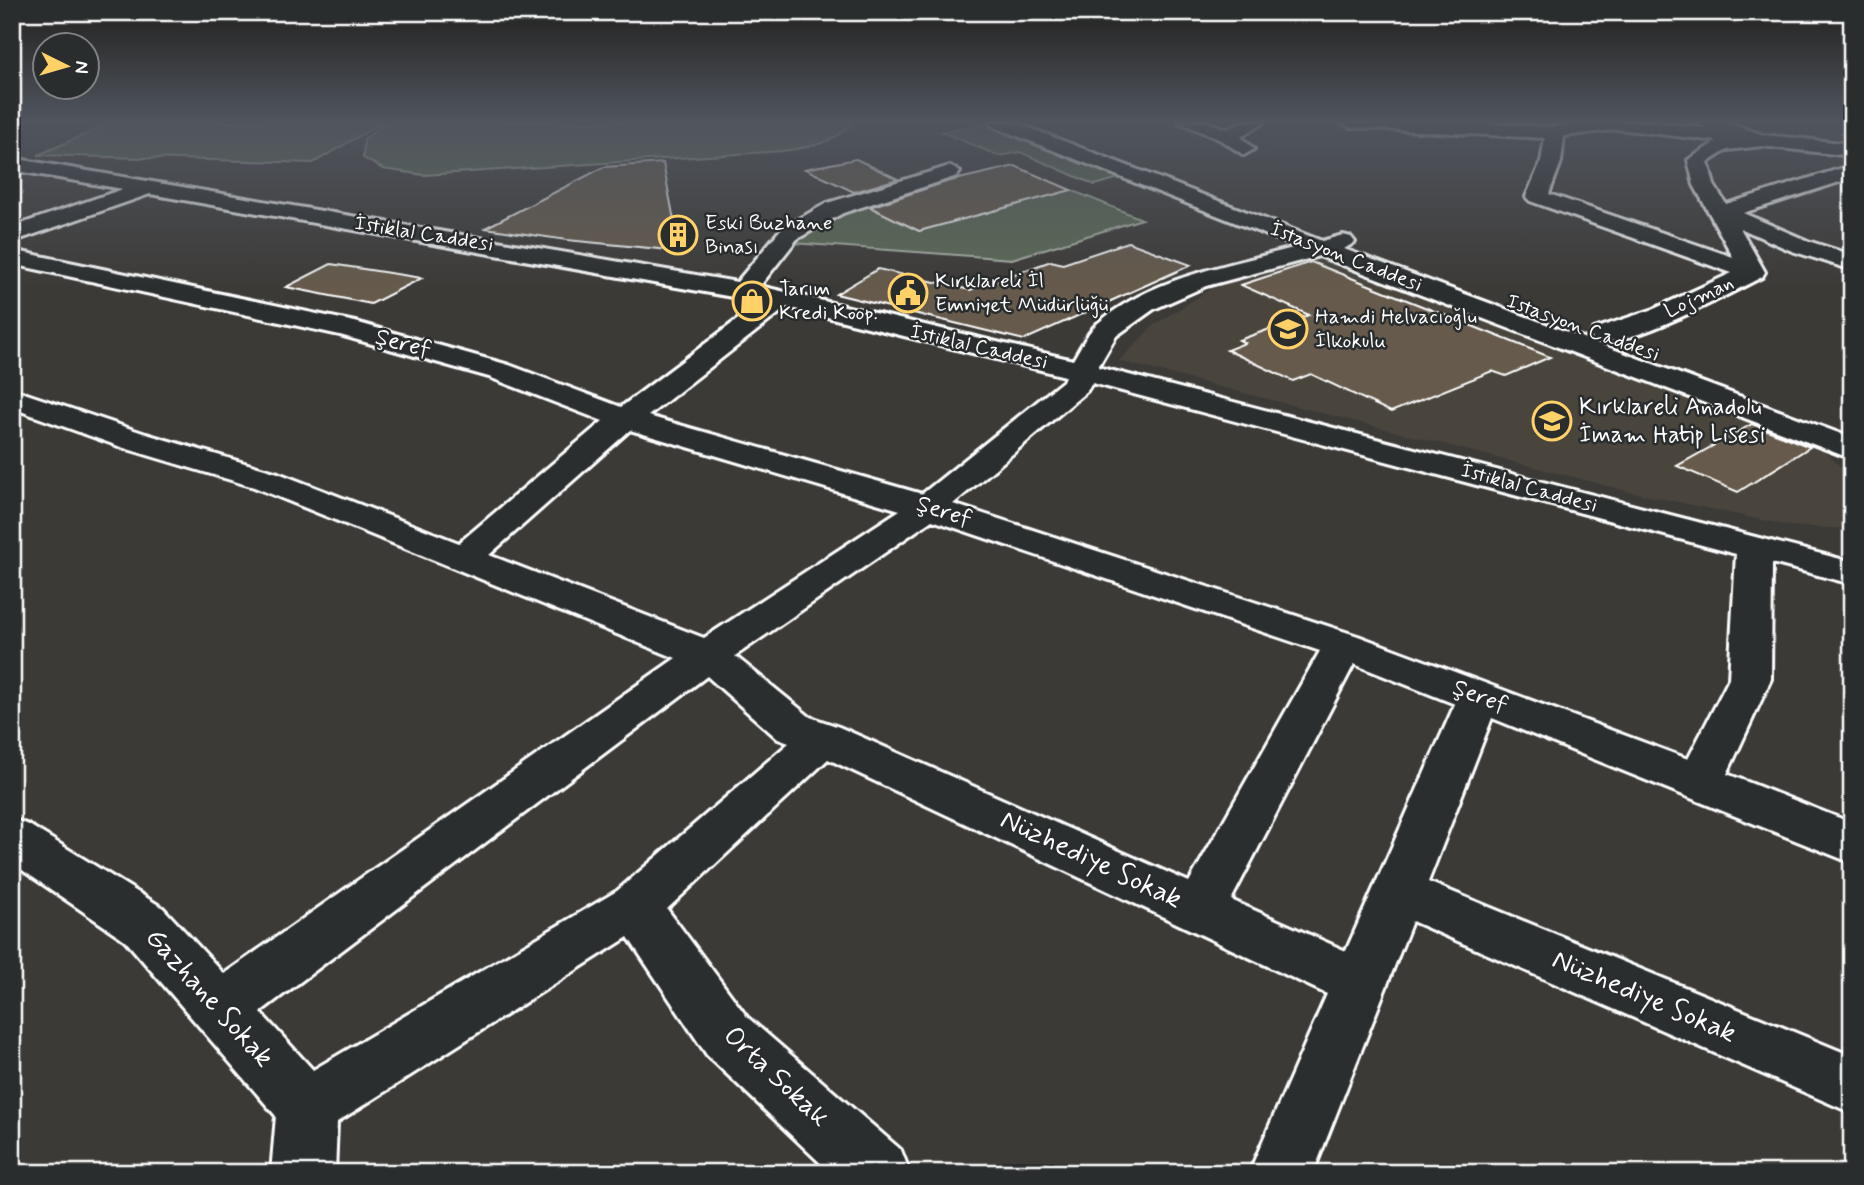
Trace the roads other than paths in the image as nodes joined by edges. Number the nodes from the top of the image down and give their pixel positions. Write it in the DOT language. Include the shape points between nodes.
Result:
graph roads {
  1 [pos="96,177"];
  2 [pos="933,177"];
  3 [pos="1148,177"];
  4 [pos="1171,177"];
  5 [pos="1544,177"];
  6 [pos="1702,177"];
  7 [pos="1834,177"];
  8 [pos="151,186"];
  9 [pos="1721,212"];
  10 [pos="12,235"];
  11 [pos="1332,245"];
  12 [pos="12,257"];
  13 [pos="1852,262"];
  14 [pos="1752,272"];
  15 [pos="744,290"];
  16 [pos="782,298"];
  17 [pos="1604,335"];
  18 [pos="1081,371"];
  19 [pos="12,398"];
  20 [pos="625,419"];
  21 [pos="1852,426"];
  22 [pos="1852,449"];
  23 [pos="928,507"];
  24 [pos="1756,548"];
  25 [pos="465,557"];
  26 [pos="1852,573"];
  27 [pos="1344,645"];
  28 [pos="708,655"];
  29 [pos="1479,697"];
  30 [pos="823,738"];
  31 [pos="1700,782"];
  32 [pos="12,838"];
  33 [pos="1852,844"];
  34 [pos="1398,892"];
  35 [pos="635,906"];
  36 [pos="1200,910"];
  37 [pos="1360,983"];
  38 [pos="219,1010"];
  39 [pos="1852,1085"];
  40 [pos="307,1107"];
  41 [pos="303,1173"];
  42 [pos="878,1173"];
  43 [pos="1281,1173"];
  1 -- 8 [label="street, İstiklal Caddesi"];
  2 -- 15 [label="street" via="835,208 789,234"];
  3 -- 11 [label="street, İstasyon Caddesi"];
  4 -- 11 [label="street, Istasyon Caddesi"];
  5 -- 14 [label="street" via="1537,197"];
  6 -- 9 [label="street, Lojman"];
  7 -- 9 [label="street"];
  8 -- 10 [label="street"];
  8 -- 15 [label="street, İstiklal Caddesi"];
  9 -- 13 [label="street" via="1800,246"];
  9 -- 14 [label="street, Lojman"];
  11 -- 17 [label="street, Istasyon Caddesi"];
  11 -- 18 [label="street" via="1197,281 1145,304 1105,331"];
  11 -- 22 [label="street, İstasyon Caddesi"];
  12 -- 20 [label="street, Şeref" via="345,328 499,371"];
  14 -- 17 [label="street, Lojman" via="1663,315"];
  15 -- 16 [label="street, İstiklal Caddesi"];
  16 -- 18 [label="street, İstiklal Caddesi"];
  16 -- 20 [label="street"];
  17 -- 21 [label="street, Istasyon Caddesi"];
  18 -- 23 [label="street" via="1077,385"];
  18 -- 24 [label="street, İstiklal Caddesi"];
  19 -- 25 [label="street, Nüzhediye Sokak" via="266,480"];
  20 -- 23 [label="street, Şeref"];
  20 -- 25 [label="street"];
  23 -- 27 [label="street, Şeref"];
  23 -- 28 [label="street"];
  24 -- 26 [label="street, İstiklal Caddesi"];
  24 -- 31 [label="street" via="1749,679"];
  25 -- 28 [label="street, Nüzhediye Sokak"];
  27 -- 29 [label="street, Şeref"];
  27 -- 36 [label="street"];
  28 -- 30 [label="street, Nüzhediye Sokak" via="794,727"];
  28 -- 38 [label="street"];
  29 -- 31 [label="street, Şeref"];
  29 -- 34 [label="street"];
  30 -- 35 [label="street"];
  30 -- 36 [label="street, Nüzhediye Sokak"];
  31 -- 33 [label="street, Şeref"];
  32 -- 38 [label="street, Gazhane Sokak" via="144,924"];
  34 -- 37 [label="street"];
  34 -- 39 [label="street, Nüzhediye Sokak"];
  35 -- 40 [label="street"];
  35 -- 42 [label="street, Orta Sokak" via="727,1036"];
  36 -- 37 [label="street, Nüzhediye Sokak"];
  37 -- 43 [label="street"];
  38 -- 40 [label="street, Gazhane Sokak"];
  40 -- 41 [label="street"];
}
